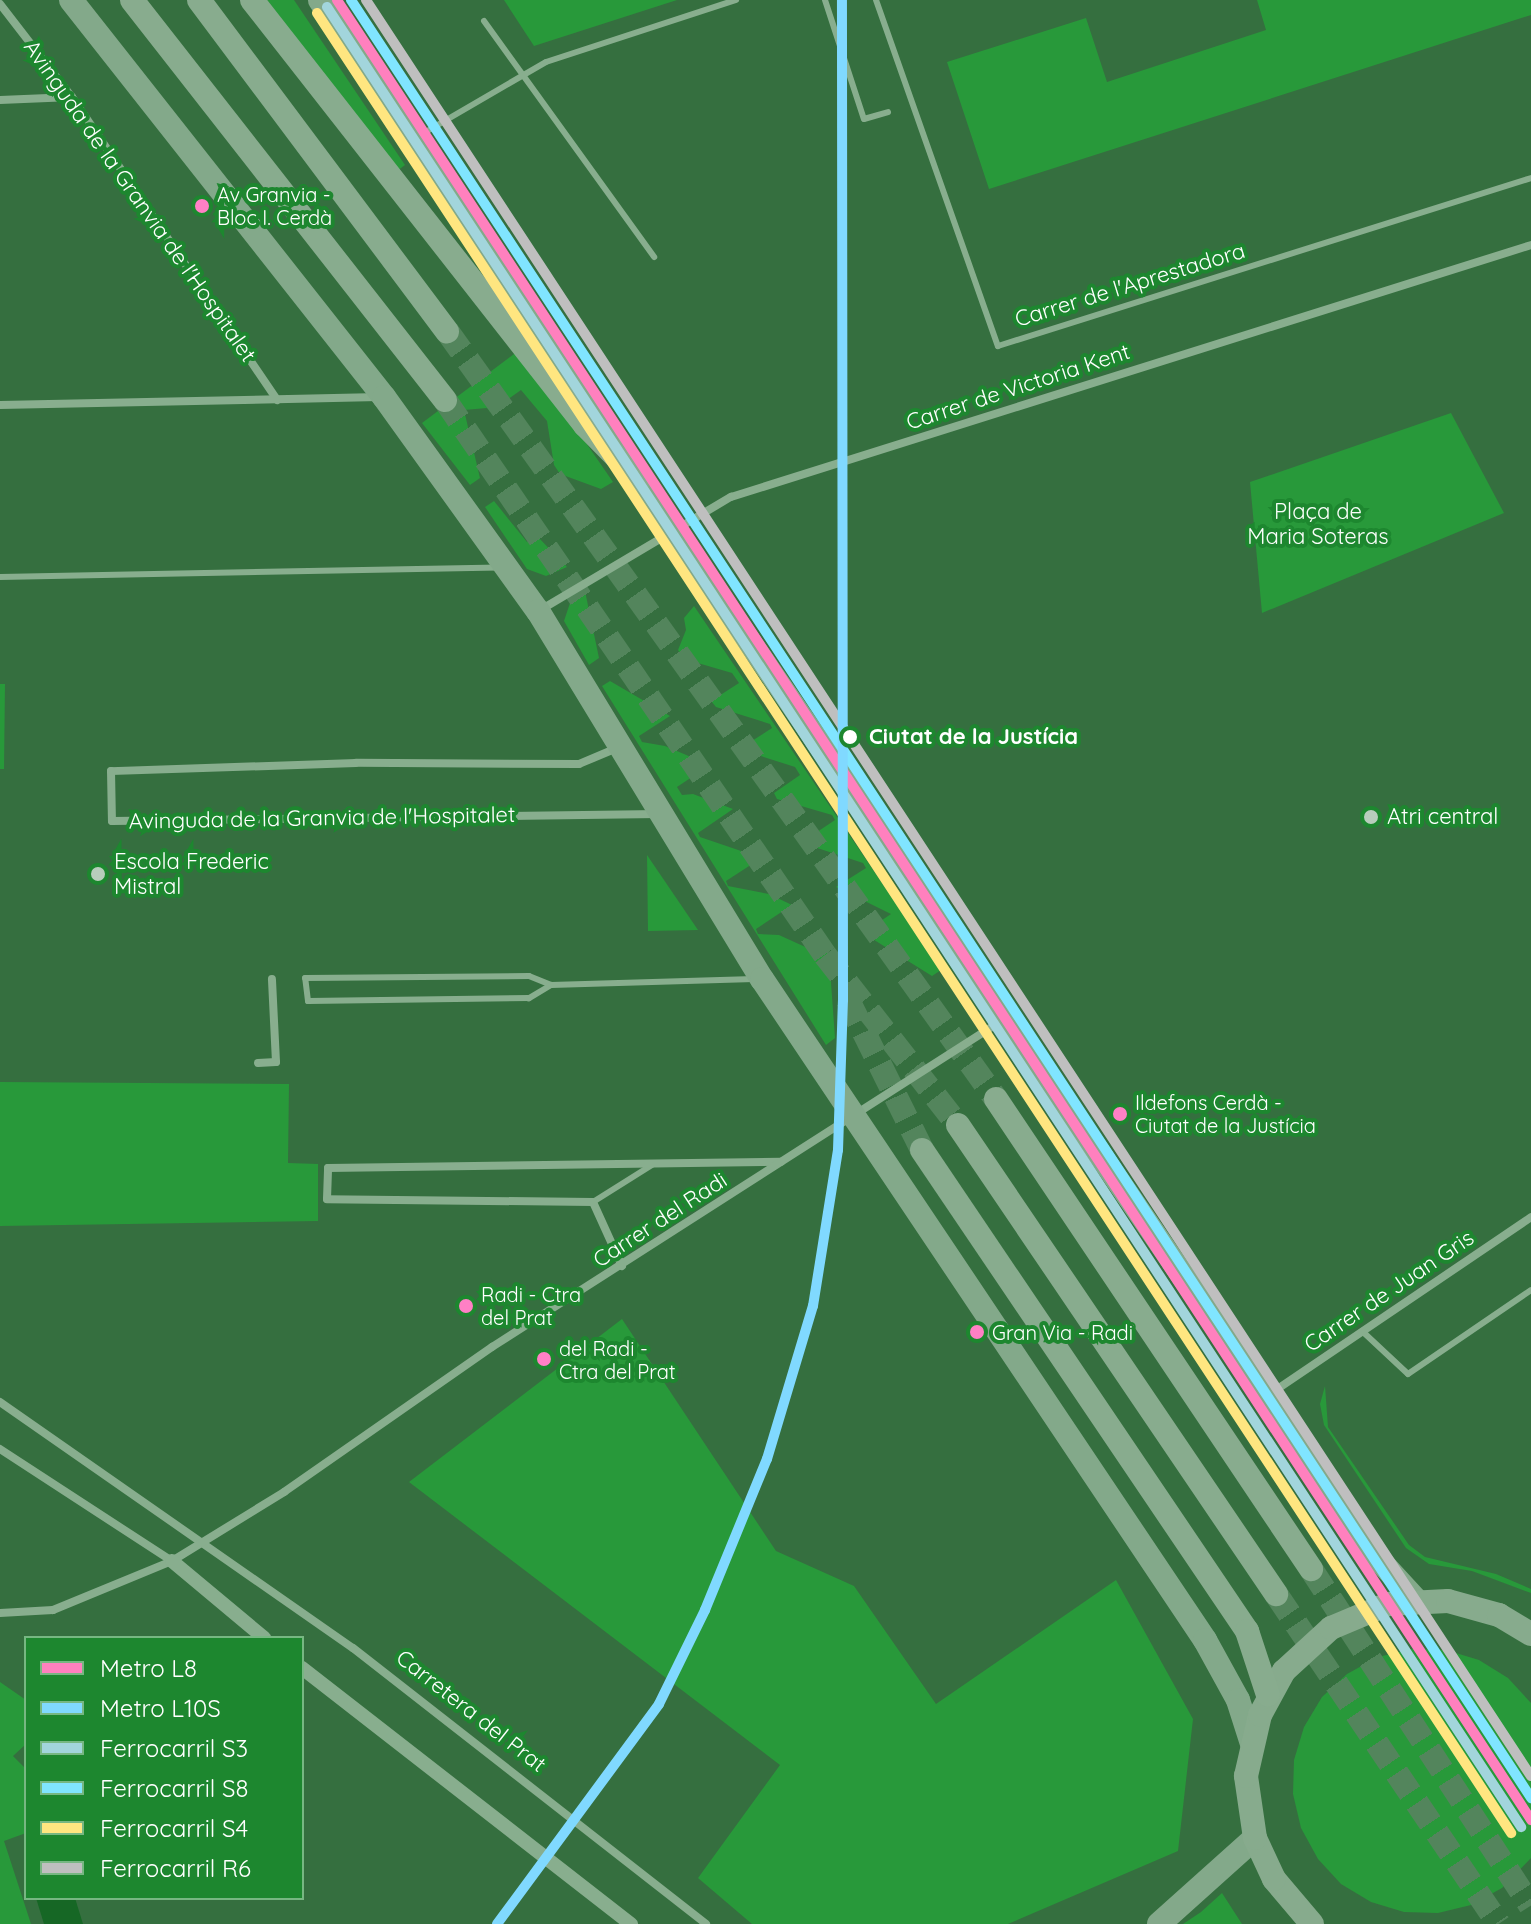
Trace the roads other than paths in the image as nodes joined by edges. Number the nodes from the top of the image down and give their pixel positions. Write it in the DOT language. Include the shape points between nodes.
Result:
graph roads {
  1 [pos="71,0"];
  2 [pos="132,0"];
  3 [pos="199,0"];
  4 [pos="252,0"];
  5 [pos="320,0"];
  6 [pos="736,0"];
  7 [pos="825,0"];
  8 [pos="876,0"];
  9 [pos="0,4"];
  10 [pos="484,21"];
  11 [pos="523,75"];
  12 [pos="72,97"];
  13 [pos="0,100"];
  14 [pos="888,112"];
  15 [pos="414,139"];
  16 [pos="1531,178"];
  17 [pos="1531,245"];
  18 [pos="654,257"];
  19 [pos="447,331"];
  20 [pos="384,397"];
  21 [pos="277,400"];
  22 [pos="445,400"];
  23 [pos="0,405"];
  24 [pos="639,480"];
  25 [pos="673,526"];
  26 [pos="507,567"];
  27 [pos="0,577"];
  28 [pos="538,611"];
  29 [pos="622,747"];
  30 [pos="664,814"];
  31 [pos="272,979"];
  32 [pos="762,979"];
  33 [pos="551,985"];
  34 [pos="1008,1016"];
  35 [pos="258,1063"];
  36 [pos="996,1099"];
  37 [pos="854,1118"];
  38 [pos="958,1125"];
  39 [pos="922,1150"];
  40 [pos="782,1162"];
  41 [pos="652,1165"];
  42 [pos="593,1202"];
  43 [pos="1531,1217"];
  44 [pos="622,1266"];
  45 [pos="1531,1290"];
  46 [pos="1362,1331"];
  47 [pos="1267,1396"];
  48 [pos="0,1402"];
  49 [pos="0,1449"];
  50 [pos="203,1542"];
  51 [pos="172,1561"];
  52 [pos="1311,1569"];
  53 [pos="1276,1594"];
  54 [pos="1417,1601"];
  55 [pos="0,1613"];
  56 [pos="1531,1634"];
  57 [pos="262,1636"];
  58 [pos="304,1670"];
  59 [pos="1268,1695"];
  60 [pos="1252,1744"];
  61 [pos="1255,1838"];
  62 [pos="631,1924"];
  63 [pos="706,1924"];
  64 [pos="1159,1924"];
  65 [pos="1312,1924"];
  1 -- 20 [label="main road"];
  2 -- 22 [label="highway"];
  3 -- 19 [label="highway"];
  4 -- 24 [label="highway" via="585,425"];
  5 -- 15 [label="main road"];
  6 -- 11 [label="lane" via="546,62"];
  7 -- 14 [label="lane" via="864,119"];
  8 -- 16 [label="lane, Carrer de l'Aprestadora" via="998,346"];
  9 -- 12 [label="street, Avinguda de la Granvia de l'Hospitalet"];
  10 -- 11 [label="lane"];
  11 -- 15 [label="lane"];
  11 -- 18 [label="lane"];
  12 -- 13 [label="street"];
  12 -- 21 [label="street, Avinguda de la Granvia de l'Hospitalet"];
  15 -- 24 [label="main road"];
  17 -- 25 [label="street, Carrer de Victoria Kent" via="731,497"];
  20 -- 21 [label="street"];
  20 -- 26 [label="main road"];
  21 -- 23 [label="street"];
  24 -- 25 [label="main road"];
  25 -- 28 [label="street, Carrer de Victoria Kent"];
  25 -- 34 [label="main road"];
  26 -- 27 [label="lane"];
  26 -- 28 [label="main road"];
  28 -- 29 [label="main road"];
  29 -- 30 [label="main road"];
  29 -- 30 [label="street, Avinguda de la Granvia de l'Hospitalet" via="579,764 356,763 111,771 112,821"];
  30 -- 32 [label="main road"];
  31 -- 35 [label="street" via="276,1062"];
  32 -- 33 [label="lane"];
  32 -- 37 [label="main road"];
  33 -- 33 [label="lane" via="529,976 305,978 308,1001 529,998"];
  34 -- 37 [label="street, Carrer del Radi"];
  34 -- 47 [label="main road"];
  36 -- 52 [label="highway"];
  37 -- 40 [label="street, Carrer del Radi"];
  37 -- 60 [label="main road" via="1205,1640 1238,1700"];
  38 -- 53 [label="highway"];
  39 -- 59 [label="highway" via="1247,1631"];
  40 -- 41 [label="street"];
  40 -- 44 [label="street, Carrer del Radi"];
  41 -- 42 [label="lane"];
  41 -- 42 [label="street" via="328,1168 327,1199"];
  42 -- 44 [label="street"];
  43 -- 46 [label="street, Carrer de Juan Gris"];
  44 -- 50 [label="street, Carrer del Radi"];
  45 -- 46 [label="lane" via="1408,1374"];
  46 -- 47 [label="street, Carrer de Juan Gris"];
  47 -- 54 [label="main road" via="1371,1551"];
  48 -- 50 [label="street, Carretera del Prat"];
  49 -- 51 [label="street"];
  50 -- 51 [label="street, Carrer del Radi"];
  50 -- 63 [label="street, Carretera del Prat" via="365,1657"];
  51 -- 55 [label="street, Carrer del Radi" via="53,1610"];
  51 -- 57 [label="street"];
  54 -- 56 [label="main road" via="1448,1601 1499,1615"];
  54 -- 59 [label="main road" via="1388,1604 1331,1628 1304,1649"];
  58 -- 62 [label="street"];
  59 -- 60 [label="main road"];
  60 -- 61 [label="main road" via="1246,1776"];
  61 -- 64 [label="main road"];
  61 -- 65 [label="main road" via="1274,1879"];
}
